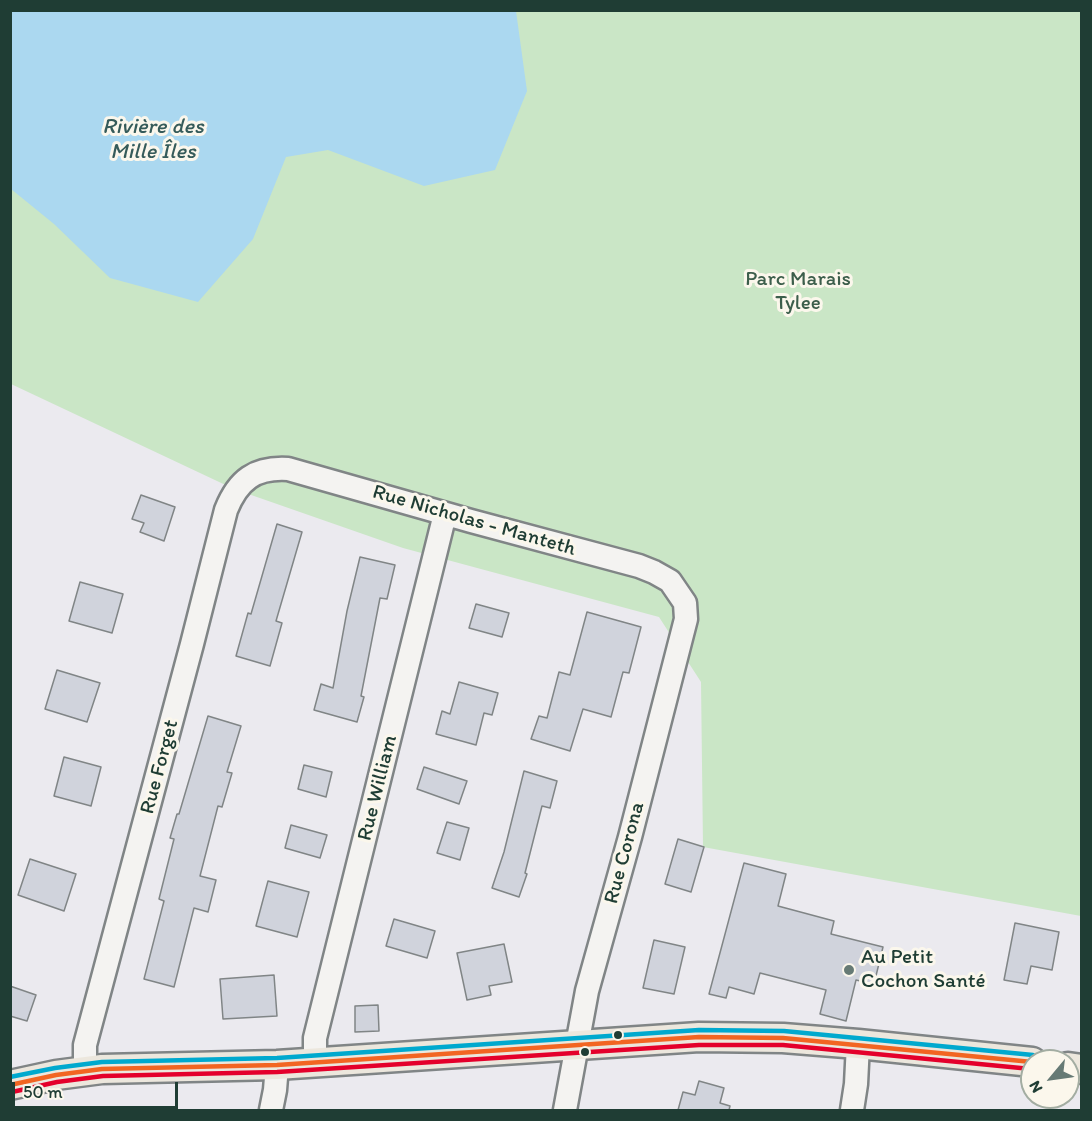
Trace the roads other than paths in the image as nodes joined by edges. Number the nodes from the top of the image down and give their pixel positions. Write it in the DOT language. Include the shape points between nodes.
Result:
graph roads {
  1 [pos="256,474"];
  2 [pos="445,514"];
  3 [pos="682,597"];
  4 [pos="578,1044"];
  5 [pos="858,1044"];
  6 [pos="1020,1061"];
  7 [pos="315,1062"];
  8 [pos="277,1065"];
  9 [pos="85,1071"];
  10 [pos="10,1085"];
  11 [pos="271,1110"];
  12 [pos="565,1110"];
  13 [pos="852,1110"];
  1 -- 2 [label="street, Rue Nicholas - Manteth" via="276,469 295,471"];
  1 -- 9 [label="street, Rue Forget" via="234,492 223,519 85,1046"];
  2 -- 3 [label="street, Rue Nicholas - Manteth" via="654,572 670,581"];
  2 -- 7 [label="street, Rue William" via="315,1038"];
  3 -- 4 [label="street, Rue Corona" via="686,619 587,991"];
  4 -- 5 [label="main road" via="699,1037"];
  4 -- 7 [label="main road"];
  4 -- 12 [label="street, Rue Corona"];
  5 -- 6 [label="main road"];
  5 -- 13 [label="street"];
  7 -- 8 [label="main road"];
  8 -- 9 [label="main road"];
  8 -- 11 [label="street"];
  9 -- 10 [label="main road"];
}
